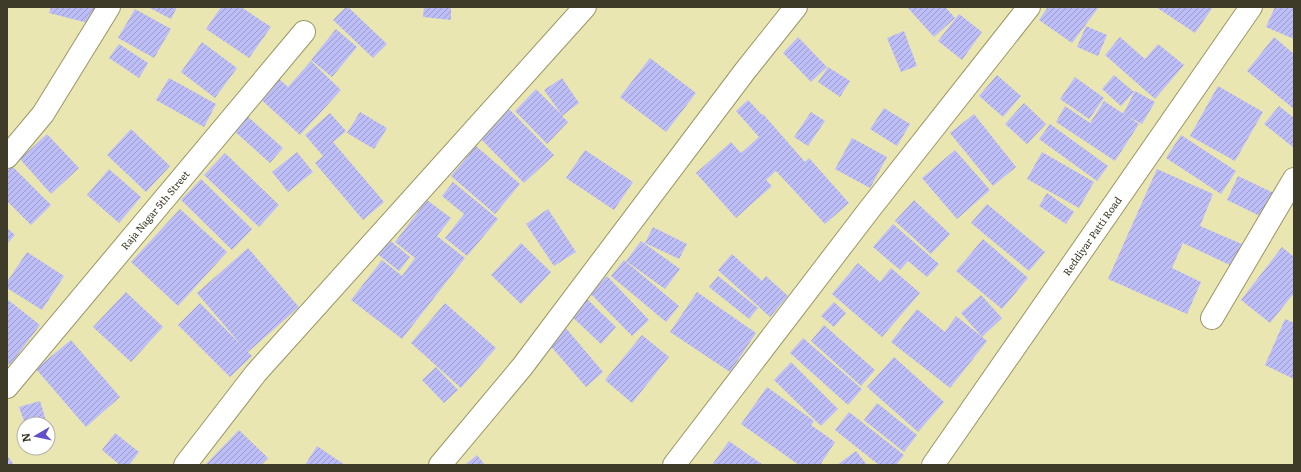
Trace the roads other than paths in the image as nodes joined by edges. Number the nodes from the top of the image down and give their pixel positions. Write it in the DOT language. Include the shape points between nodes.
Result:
graph roads {
  1 [pos="109,7"];
  2 [pos="585,7"];
  3 [pos="796,7"];
  4 [pos="1029,7"];
  5 [pos="1251,7"];
  6 [pos="304,32"];
  7 [pos="7,157"];
  8 [pos="1294,179"];
  9 [pos="1212,318"];
  10 [pos="7,387"];
  11 [pos="185,465"];
  12 [pos="440,465"];
  13 [pos="674,465"];
  14 [pos="934,465"];
  1 -- 7 [label="street" via="43,114"];
  2 -- 11 [label="street" via="256,373"];
  3 -- 12 [label="street" via="522,367"];
  4 -- 13 [label="street" via="869,210"];
  5 -- 14 [label="street, Reddiyar Patti Road"];
  6 -- 10 [label="street, Raja Nagar 5th Street"];
  8 -- 9 [label="street"];
}
